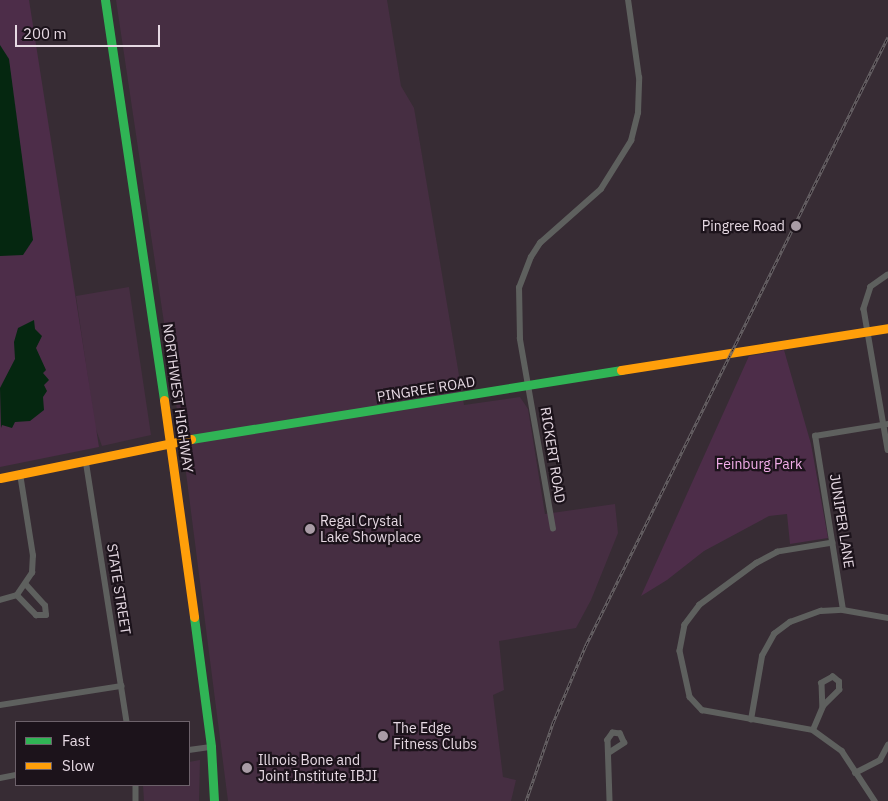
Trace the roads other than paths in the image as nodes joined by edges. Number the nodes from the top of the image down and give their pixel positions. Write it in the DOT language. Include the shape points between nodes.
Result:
graph roads {
  1 [pos="105,0"];
  2 [pos="628,0"];
  3 [pos="888,275"];
  4 [pos="888,328"];
  5 [pos="868,331"];
  6 [pos="529,386"];
  7 [pos="886,424"];
  8 [pos="170,442"];
  9 [pos="888,450"];
  10 [pos="86,460"];
  11 [pos="20,474"];
  12 [pos="0,478"];
  13 [pos="553,529"];
  14 [pos="833,543"];
  15 [pos="26,585"];
  16 [pos="17,595"];
  17 [pos="0,600"];
  18 [pos="843,610"];
  19 [pos="888,618"];
  20 [pos="122,686"];
  21 [pos="0,705"];
  22 [pos="823,706"];
  23 [pos="752,720"];
  24 [pos="127,721"];
  25 [pos="813,730"];
  26 [pos="888,745"];
  27 [pos="211,747"];
  28 [pos="190,750"];
  29 [pos="610,752"];
  30 [pos="855,773"];
  31 [pos="15,775"];
  32 [pos="0,778"];
  33 [pos="136,786"];
  34 [pos="136,801"];
  35 [pos="214,801"];
  36 [pos="610,801"];
  37 [pos="875,801"];
  1 -- 8 [label="street, NORTHWEST HIGHWAY"];
  2 -- 6 [label="street, RICKERT ROAD" via="639,78 635,128 609,180 540,243 524,272 517,305"];
  3 -- 5 [label="street" via="875,283 867,295 864,308"];
  4 -- 5 [label="street, PINGREE ROAD"];
  5 -- 6 [label="street, PINGREE ROAD"];
  5 -- 7 [label="street"];
  6 -- 8 [label="street, PINGREE ROAD"];
  6 -- 13 [label="street, RICKERT ROAD"];
  7 -- 9 [label="street"];
  7 -- 14 [label="street, JUNIPER LANE" via="815,436"];
  8 -- 10 [label="street, PINGREE ROAD"];
  8 -- 27 [label="street, NORTHWEST HIGHWAY"];
  10 -- 11 [label="street, PINGREE ROAD"];
  10 -- 20 [label="street, STATE STREET"];
  11 -- 12 [label="street, PINGREE ROAD"];
  11 -- 15 [label="street" via="33,556 32,572"];
  14 -- 18 [label="street, JUNIPER LANE"];
  14 -- 23 [label="street" via="770,554 700,605 685,625 680,651 690,697 702,710"];
  15 -- 16 [label="street"];
  15 -- 16 [label="street" via="45,606 46,615 36,615"];
  16 -- 17 [label="street"];
  18 -- 19 [label="street"];
  18 -- 23 [label="street" via="805,615 774,634 762,656"];
  20 -- 21 [label="street"];
  20 -- 24 [label="street, STATE STREET"];
  22 -- 22 [label="street" via="840,690 839,682 832,677 822,683"];
  22 -- 25 [label="street"];
  23 -- 25 [label="street"];
  25 -- 30 [label="street" via="834,742"];
  26 -- 30 [label="street" via="880,760"];
  27 -- 28 [label="street"];
  27 -- 35 [label="street, NORTHWEST HIGHWAY"];
  29 -- 36 [label="street"];
  30 -- 37 [label="street"];
  31 -- 32 [label="street"];
  33 -- 34 [label="street"];
}
